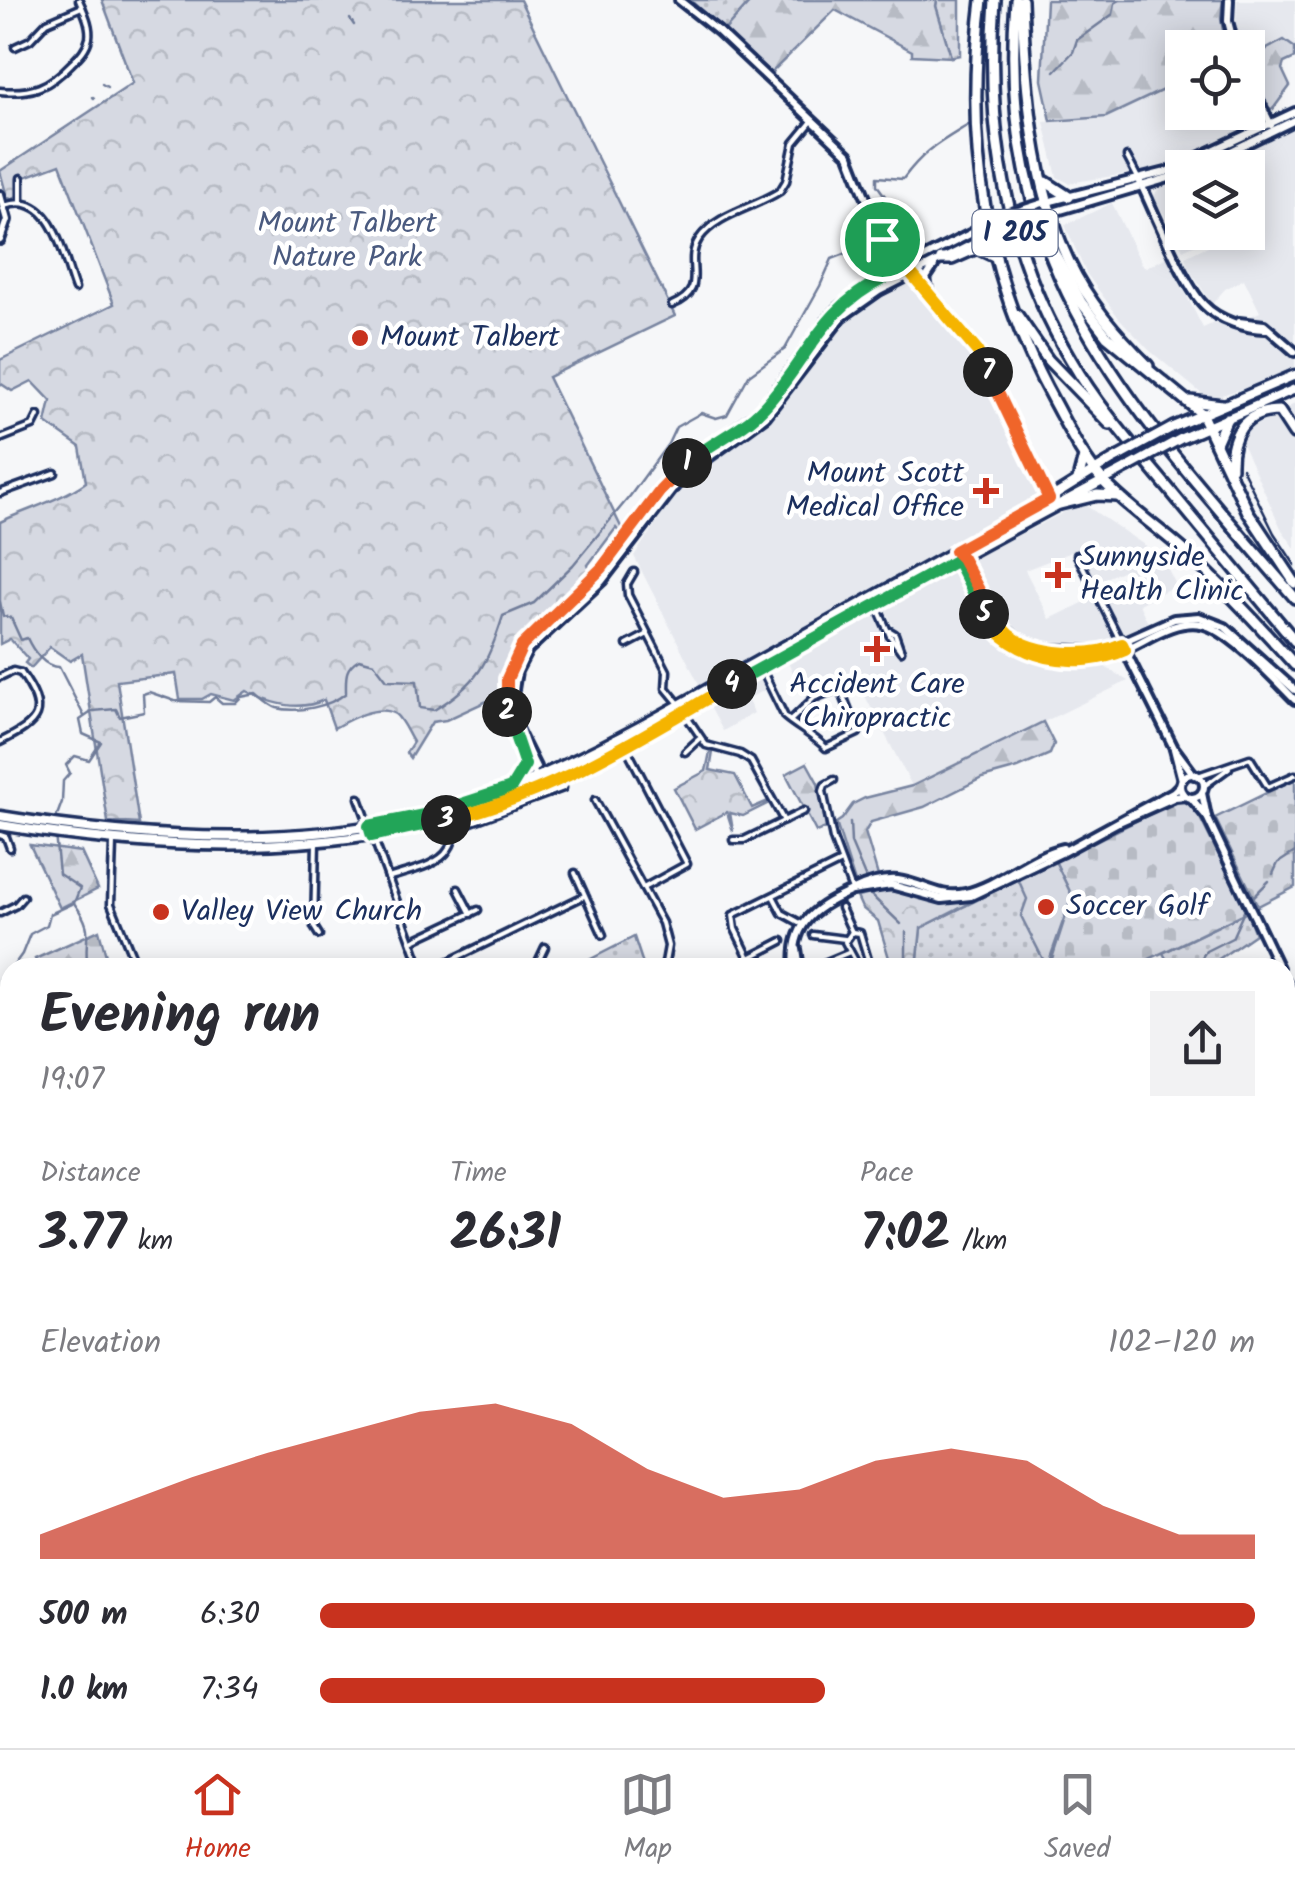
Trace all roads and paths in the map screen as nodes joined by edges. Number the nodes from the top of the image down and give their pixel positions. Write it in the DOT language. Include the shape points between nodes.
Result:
graph roads {
  1 [pos="79,0"];
  2 [pos="679,0"];
  3 [pos="982,0"];
  4 [pos="995,0"];
  5 [pos="1019,0"];
  6 [pos="1230,0"];
  7 [pos="82,7"];
  8 [pos="1230,30"];
  9 [pos="15,47"];
  10 [pos="0,91"];
  11 [pos="1295,112"];
  12 [pos="1265,113"];
  13 [pos="812,120"];
  14 [pos="1295,120"];
  15 [pos="1272,127"];
  16 [pos="1215,150"];
  17 [pos="1228,150"];
  18 [pos="1127,157"];
  19 [pos="1165,172"];
  20 [pos="21,178"];
  21 [pos="1165,178"];
  22 [pos="1044,180"];
  23 [pos="1140,184"];
  24 [pos="0,194"];
  25 [pos="1069,196"];
  26 [pos="21,202"];
  27 [pos="4,206"];
  28 [pos="1047,208"];
  29 [pos="1038,222"];
  30 [pos="991,226"];
  31 [pos="882,239"];
  32 [pos="0,240"];
  33 [pos="996,257"];
  34 [pos="939,260"];
  35 [pos="905,267"];
  36 [pos="912,274"];
  37 [pos="886,277"];
  38 [pos="75,289"];
  39 [pos="930,296"];
  40 [pos="672,305"];
  41 [pos="1012,308"];
  42 [pos="806,350"];
  43 [pos="1295,352"];
  44 [pos="1295,376"];
  45 [pos="1159,379"];
  46 [pos="788,389"];
  47 [pos="1295,389"];
  48 [pos="1187,400"];
  49 [pos="1222,405"];
  50 [pos="1202,414"];
  51 [pos="38,416"];
  52 [pos="1227,418"];
  53 [pos="1208,426"];
  54 [pos="742,431"];
  55 [pos="1294,434"];
  56 [pos="1126,438"];
  57 [pos="0,439"];
  58 [pos="1216,443"];
  59 [pos="1084,457"];
  60 [pos="1094,470"];
  61 [pos="55,473"];
  62 [pos="1231,476"];
  63 [pos="1078,480"];
  64 [pos="1103,481"];
  65 [pos="0,492"];
  66 [pos="1119,496"];
  67 [pos="1049,499"];
  68 [pos="1060,504"];
  69 [pos="1077,555"];
  70 [pos="958,556"];
  71 [pos="634,572"];
  72 [pos="1295,583"];
  73 [pos="1295,598"];
  74 [pos="876,604"];
  75 [pos="820,626"];
  76 [pos="890,631"];
  77 [pos="648,634"];
  78 [pos="532,640"];
  79 [pos="808,641"];
  80 [pos="1295,642"];
  81 [pos="627,645"];
  82 [pos="1123,647"];
  83 [pos="773,652"];
  84 [pos="1295,665"];
  85 [pos="28,666"];
  86 [pos="760,668"];
  87 [pos="21,673"];
  88 [pos="0,677"];
  89 [pos="1295,690"];
  90 [pos="1295,700"];
  91 [pos="682,708"];
  92 [pos="790,720"];
  93 [pos="639,728"];
  94 [pos="699,738"];
  95 [pos="0,742"];
  96 [pos="626,747"];
  97 [pos="1174,748"];
  98 [pos="686,752"];
  99 [pos="524,758"];
  100 [pos="1229,768"];
  101 [pos="1295,775"];
  102 [pos="1196,776"];
  103 [pos="539,778"];
  104 [pos="834,780"];
  105 [pos="1181,783"];
  106 [pos="544,787"];
  107 [pos="511,788"];
  108 [pos="564,788"];
  109 [pos="1202,790"];
  110 [pos="1188,797"];
  111 [pos="359,798"];
  112 [pos="596,800"];
  113 [pos="804,811"];
  114 [pos="0,816"];
  115 [pos="1207,817"];
  116 [pos="784,821"];
  117 [pos="1118,822"];
  118 [pos="0,826"];
  119 [pos="45,828"];
  120 [pos="371,831"];
  121 [pos="0,834"];
  122 [pos="113,836"];
  123 [pos="733,840"];
  124 [pos="316,842"];
  125 [pos="10,848"];
  126 [pos="841,862"];
  127 [pos="575,873"];
  128 [pos="388,878"];
  129 [pos="644,887"];
  130 [pos="458,889"];
  131 [pos="852,891"];
  132 [pos="584,896"];
  133 [pos="773,896"];
  134 [pos="22,897"];
  135 [pos="841,908"];
  136 [pos="478,910"];
  137 [pos="0,914"];
  138 [pos="470,914"];
  139 [pos="804,925"];
  140 [pos="852,932"];
  141 [pos="318,934"];
  142 [pos="813,934"];
  143 [pos="603,935"];
  144 [pos="846,939"];
  145 [pos="782,941"];
  146 [pos="412,942"];
  147 [pos="545,948"];
  148 [pos="850,952"];
  149 [pos="133,958"];
  150 [pos="418,958"];
  151 [pos="456,958"];
  152 [pos="540,958"];
  153 [pos="665,958"];
  154 [pos="749,958"];
  155 [pos="797,958"];
  156 [pos="841,958"];
  157 [pos="854,958"];
  158 [pos="869,958"];
  159 [pos="1274,958"];
  1 -- 7 [label="street"];
  2 -- 13 [label="main road"];
  3 -- 30 [label="highway" via="974,85 978,168"];
  4 -- 56 [label="highway, I 205" via="993,115 1015,234 1057,336"];
  5 -- 22 [label="highway"];
  5 -- 29 [label="highway, I 205" via="1016,121"];
  6 -- 8 [label="main road"];
  7 -- 9 [label="street" via="47,22"];
  7 -- 10 [label="street" via="89,32 80,56 47,86"];
  11 -- 15 [label="main road"];
  12 -- 15 [label="main road"];
  13 -- 31 [label="main road" via="853,162"];
  13 -- 40 [label="street" via="794,143 780,191 702,235 693,252 693,287"];
  14 -- 15 [label="main road"];
  15 -- 16 [label="main road"];
  15 -- 17 [label="main road"];
  18 -- 23 [label="street"];
  19 -- 23 [label="main road"];
  20 -- 26 [label="street"];
  21 -- 23 [label="main road"];
  22 -- 25 [label="highway"];
  22 -- 28 [label="highway"];
  23 -- 25 [label="main road"];
  23 -- 28 [label="main road"];
  23 -- 43 [label="main road" via="1198,299 1214,314 1268,329"];
  24 -- 27 [label="main road"];
  25 -- 28 [label="main road"];
  26 -- 27 [label="street"];
  26 -- 38 [label="street" via="48,217"];
  27 -- 32 [label="main road"];
  28 -- 30 [label="main road, bridge"];
  28 -- 30 [label="main road, bridge" via="1000,230"];
  28 -- 45 [label="highway" via="1090,298"];
  29 -- 45 [label="highway" via="1094,321"];
  29 -- 73 [label="highway, I 205" via="1066,296 1109,370"];
  30 -- 33 [label="highway"];
  30 -- 34 [label="main road"];
  30 -- 35 [label="main road"];
  31 -- 35 [label="main road"];
  31 -- 37 [label="main road" via="890,263"];
  33 -- 34 [label="highway" via="978,248"];
  33 -- 41 [label="highway"];
  34 -- 36 [label="main road"];
  34 -- 39 [label="main road" via="926,278"];
  35 -- 36 [label="main road"];
  35 -- 37 [label="main road"];
  36 -- 39 [label="main road"];
  36 -- 46 [label="main road" via="842,317"];
  37 -- 42 [label="main road" via="840,306"];
  39 -- 67 [label="main road" via="977,351"];
  41 -- 56 [label="highway" via="1071,387"];
  41 -- 59 [label="highway" via="1036,371"];
  42 -- 46 [label="main road"];
  42 -- 54 [label="main road"];
  44 -- 49 [label="main road"];
  45 -- 48 [label="highway"];
  46 -- 54 [label="main road" via="766,416"];
  47 -- 52 [label="main road"];
  48 -- 49 [label="highway"];
  48 -- 50 [label="highway"];
  49 -- 50 [label="main road"];
  50 -- 53 [label="highway"];
  50 -- 60 [label="main road, bridge"];
  51 -- 57 [label="street" via="33,426"];
  52 -- 53 [label="main road"];
  52 -- 58 [label="highway"];
  53 -- 58 [label="highway"];
  53 -- 64 [label="main road, bridge"];
  54 -- 78 [label="main road" via="679,480 613,568"];
  55 -- 62 [label="highway" via="1279,411 1250,420 1231,442"];
  56 -- 80 [label="highway, I 205"];
  58 -- 62 [label="highway"];
  59 -- 60 [label="highway"];
  59 -- 63 [label="highway"];
  60 -- 63 [label="main road"];
  60 -- 64 [label="highway"];
  61 -- 65 [label="street"];
  62 -- 72 [label="highway"];
  63 -- 67 [label="main road"];
  64 -- 66 [label="highway"];
  64 -- 68 [label="main road"];
  66 -- 68 [label="highway"];
  66 -- 84 [label="highway" via="1211,576"];
  67 -- 70 [label="main road"];
  68 -- 70 [label="main road"];
  69 -- 82 [label="street"];
  70 -- 74 [label="main road"];
  70 -- 75 [label="main road"];
  70 -- 82 [label="main road" via="990,625 1011,645 1082,658"];
  71 -- 77 [label="street" via="626,589"];
  74 -- 76 [label="street"];
  74 -- 79 [label="main road"];
  75 -- 79 [label="main road"];
  75 -- 83 [label="main road"];
  77 -- 81 [label="street"];
  77 -- 91 [label="street" via="668,674 666,688"];
  78 -- 99 [label="main road" via="513,662 506,686 508,719"];
  78 -- 103 [label="main road" via="512,702"];
  79 -- 86 [label="main road"];
  82 -- 89 [label="main road" via="1174,619 1207,619"];
  82 -- 90 [label="main road" via="1173,627 1204,625 1224,635"];
  82 -- 97 [label="main road"];
  83 -- 86 [label="main road"];
  83 -- 91 [label="main road"];
  85 -- 87 [label="street"];
  86 -- 91 [label="main road"];
  86 -- 92 [label="street"];
  87 -- 88 [label="street"];
  87 -- 95 [label="street" via="38,708 35,722"];
  91 -- 93 [label="main road"];
  91 -- 94 [label="street"];
  91 -- 96 [label="main road"];
  92 -- 92 [label="street" via="814,698 840,688 858,732 827,748"];
  93 -- 96 [label="main road"];
  93 -- 103 [label="main road"];
  94 -- 98 [label="street"];
  94 -- 116 [label="street" via="752,761"];
  96 -- 106 [label="main road"];
  96 -- 129 [label="street" via="687,864"];
  97 -- 102 [label="main road"];
  97 -- 105 [label="main road"];
  99 -- 103 [label="main road"];
  99 -- 107 [label="main road"];
  100 -- 101 [label="street" via="1252,758 1268,787"];
  100 -- 102 [label="street"];
  100 -- 109 [label="street"];
  102 -- 105 [label="main road"];
  102 -- 109 [label="main road"];
  103 -- 106 [label="main road"];
  103 -- 107 [label="main road"];
  104 -- 126 [label="street" via="823,792"];
  105 -- 110 [label="main road"];
  105 -- 117 [label="main road"];
  106 -- 120 [label="main road" via="458,817"];
  107 -- 120 [label="main road"];
  108 -- 128 [label="street" via="466,824 443,856"];
  109 -- 110 [label="main road"];
  109 -- 115 [label="main road"];
  110 -- 115 [label="main road"];
  110 -- 117 [label="main road"];
  111 -- 120 [label="street"];
  112 -- 129 [label="street"];
  113 -- 116 [label="street"];
  114 -- 119 [label="main road"];
  115 -- 159 [label="main road"];
  116 -- 123 [label="street"];
  117 -- 131 [label="main road" via="959,894 906,882"];
  118 -- 119 [label="main road"];
  119 -- 122 [label="main road"];
  120 -- 122 [label="main road"];
  120 -- 124 [label="main road"];
  120 -- 128 [label="street"];
  121 -- 125 [label="street"];
  122 -- 124 [label="main road"];
  122 -- 149 [label="street" via="111,904"];
  124 -- 141 [label="street"];
  126 -- 131 [label="street"];
  126 -- 133 [label="street"];
  127 -- 132 [label="street"];
  128 -- 146 [label="street"];
  129 -- 153 [label="street" via="667,938"];
  130 -- 138 [label="street"];
  131 -- 139 [label="main road" via="824,902"];
  132 -- 143 [label="street"];
  132 -- 151 [label="street"];
  133 -- 139 [label="street" via="784,915"];
  133 -- 154 [label="street" via="732,918"];
  134 -- 137 [label="street"];
  135 -- 140 [label="street"];
  136 -- 138 [label="street"];
  138 -- 146 [label="street"];
  139 -- 155 [label="main road"];
  140 -- 144 [label="street"];
  140 -- 158 [label="street" via="860,934"];
  142 -- 144 [label="street"];
  144 -- 148 [label="street"];
  145 -- 154 [label="street"];
  146 -- 150 [label="street"];
  147 -- 152 [label="street"];
  148 -- 156 [label="street"];
  148 -- 157 [label="street"];
}
